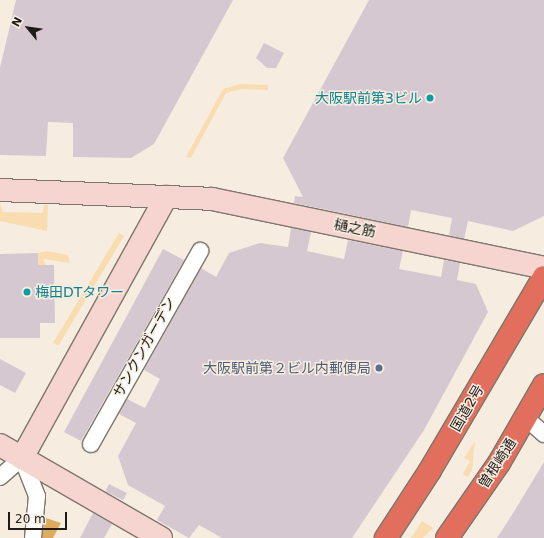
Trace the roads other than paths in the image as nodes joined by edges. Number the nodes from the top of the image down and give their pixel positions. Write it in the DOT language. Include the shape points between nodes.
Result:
graph roads {
  1 [pos="0,190"];
  2 [pos="166,197"];
  3 [pos="200,251"];
  4 [pos="544,268"];
  5 [pos="544,277"];
  6 [pos="544,386"];
  7 [pos="526,418"];
  8 [pos="544,434"];
  9 [pos="91,444"];
  10 [pos="0,445"];
  11 [pos="22,458"];
  12 [pos="0,476"];
  13 [pos="33,538"];
  14 [pos="160,538"];
  15 [pos="386,538"];
  16 [pos="447,538"];
  1 -- 2 [label="street, 樋之筋"];
  2 -- 4 [label="street, 樋之筋" via="212,198"];
  2 -- 11 [label="street"];
  3 -- 9 [label="street, サンクンガーデン"];
  5 -- 15 [label="highway, 国道2号" via="430,472"];
  6 -- 7 [label="highway, 曽根崎通"];
  7 -- 8 [label="street"];
  7 -- 16 [label="highway, 曽根崎通"];
  10 -- 11 [label="street"];
  11 -- 12 [label="street"];
  11 -- 13 [label="street" via="37,496"];
  11 -- 14 [label="street"];
}
